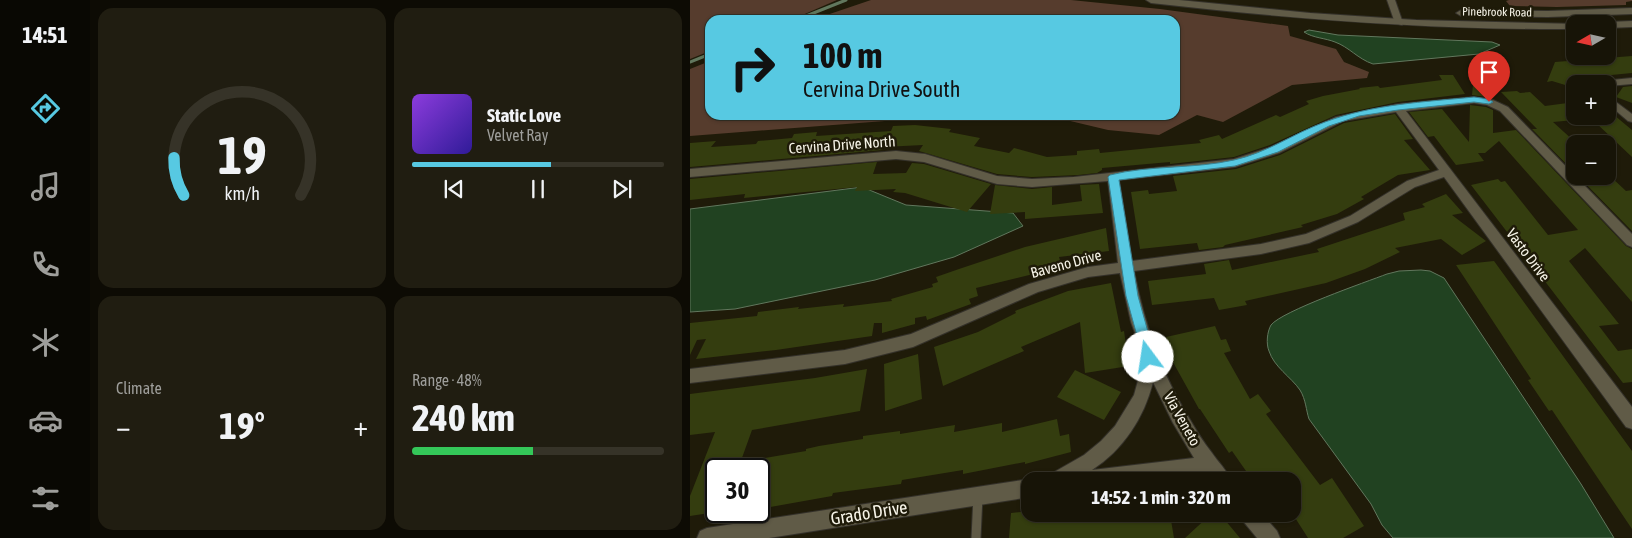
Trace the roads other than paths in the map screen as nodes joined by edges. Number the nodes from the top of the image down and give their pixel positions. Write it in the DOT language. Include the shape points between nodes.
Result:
graph roads {
  1 [pos="1151,0"];
  2 [pos="1251,0"];
  3 [pos="1392,5"];
  4 [pos="1632,11"];
  5 [pos="1399,23"];
  6 [pos="1632,24"];
  7 [pos="1616,25"];
  8 [pos="1566,26"];
  9 [pos="1632,81"];
  10 [pos="1616,83"];
  11 [pos="1616,106"];
  12 [pos="1398,107"];
  13 [pos="1632,119"];
  14 [pos="1446,172"];
  15 [pos="690,173"];
  16 [pos="1113,177"];
  17 [pos="1632,242"];
  18 [pos="1126,266"];
  19 [pos="1144,340"];
  20 [pos="690,376"];
  21 [pos="1626,404"];
  22 [pos="1632,421"];
  23 [pos="1208,465"];
  24 [pos="1075,472"];
  25 [pos="1152,472"];
  26 [pos="1214,472"];
  27 [pos="1021,489"];
  28 [pos="978,496"];
  29 [pos="1257,522"];
  30 [pos="708,538"];
  31 [pos="976,538"];
  32 [pos="1270,538"];
  1 -- 5 [label="street, Pinebrook Road" via="1272,14"];
  2 -- 3 [label="street, Pinebrook Road"];
  3 -- 4 [label="street, Pinebrook Road" via="1500,14"];
  3 -- 5 [label="street"];
  5 -- 8 [label="street, Pinebrook Road"];
  6 -- 7 [label="street"];
  9 -- 10 [label="street"];
  11 -- 13 [label="street"];
  12 -- 14 [label="street, Vasto Drive"];
  12 -- 16 [label="street, Cervina Drive North" via="1340,119 1275,150 1235,163"];
  12 -- 17 [label="street, Cervina Drive North" via="1474,100 1498,105"];
  14 -- 18 [label="street, Baveno Drive" via="1411,184 1354,219 1309,238 1261,249"];
  14 -- 21 [label="street, Vasto Drive"];
  15 -- 16 [label="street, Cervina Drive North" via="896,155 925,158 984,177 1014,182 1050,183"];
  16 -- 18 [label="street, Via Veneto"];
  18 -- 19 [label="street, Via Veneto"];
  18 -- 20 [label="street, Baveno Drive" via="1088,272 1034,288 914,340 880,349 845,357"];
  19 -- 23 [label="street, Via Veneto" via="1179,417"];
  19 -- 24 [label="street" via="1148,357 1146,386 1140,402 1106,449"];
  21 -- 22 [label="street, Vasto Drive"];
  23 -- 25 [label="street"];
  23 -- 26 [label="street, Via Veneto"];
  27 -- 28 [label="street, Grado Drive"];
  28 -- 30 [label="street, Grado Drive"];
  28 -- 31 [label="lane"];
  29 -- 32 [label="street"];
}
